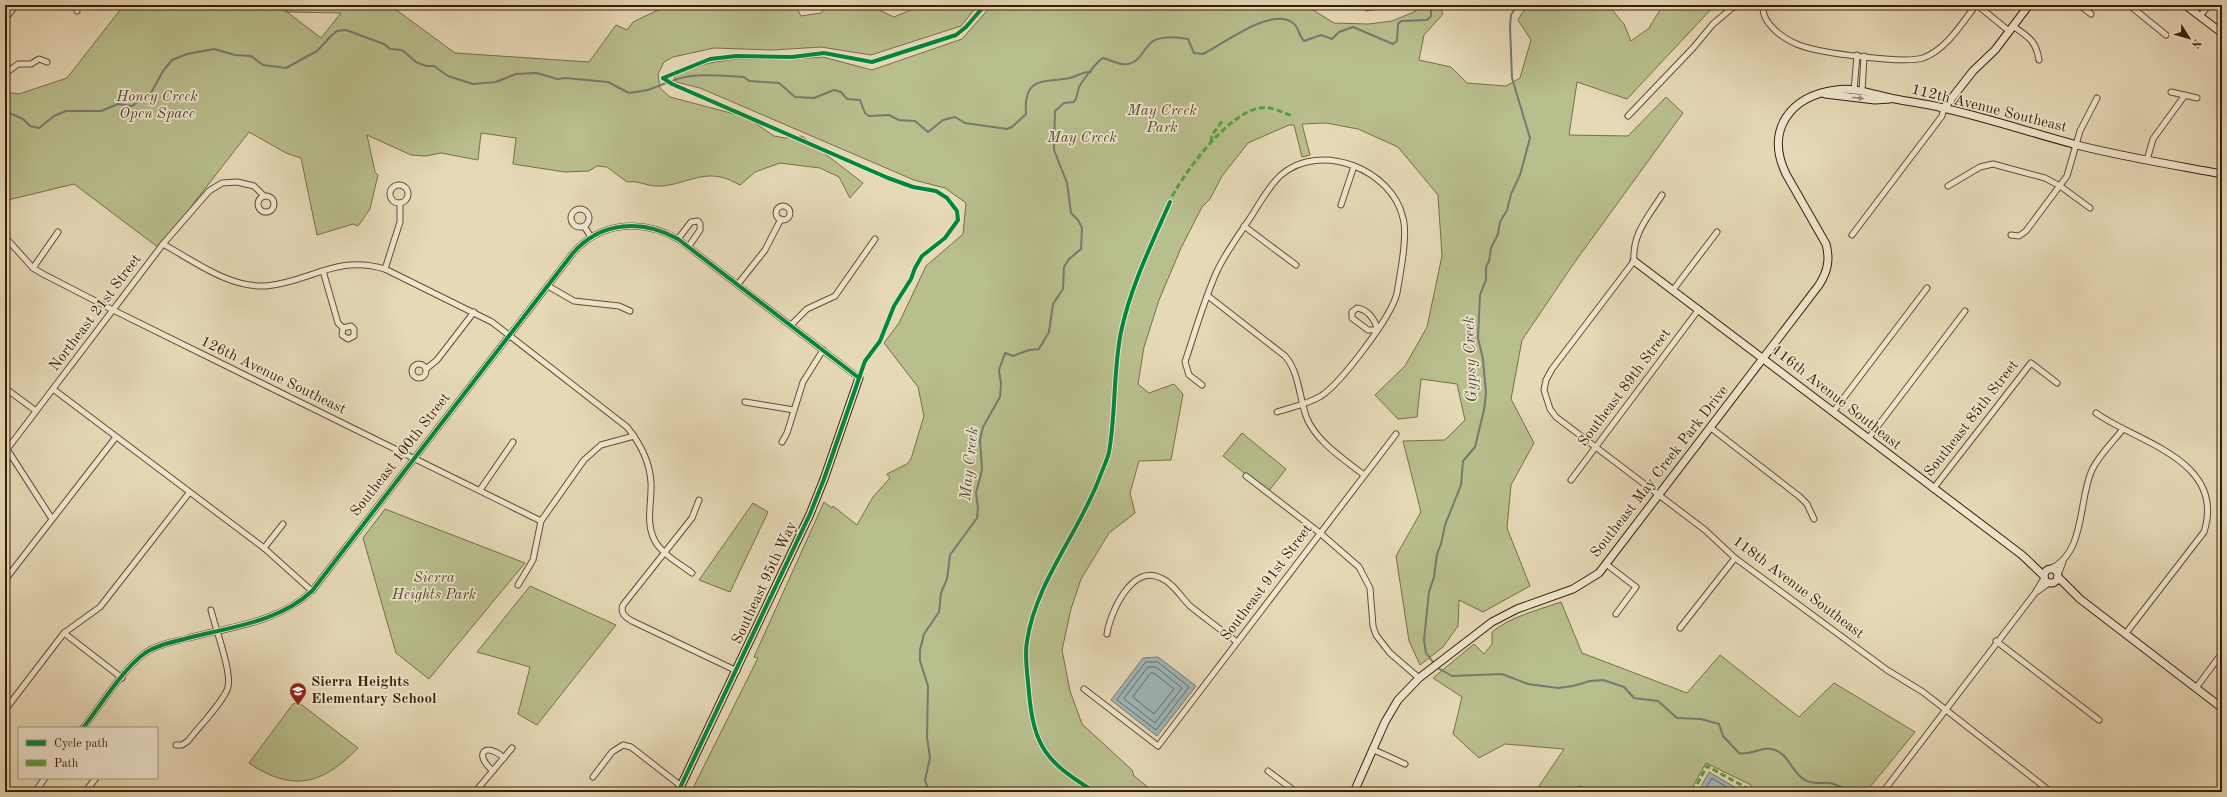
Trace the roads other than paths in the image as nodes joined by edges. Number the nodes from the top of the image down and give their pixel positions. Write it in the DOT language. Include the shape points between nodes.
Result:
graph roads {
  1 [pos="16,5"];
  2 [pos="75,5"];
  3 [pos="1742,5"];
  4 [pos="1754,5"];
  5 [pos="1763,5"];
  6 [pos="1977,5"];
  7 [pos="2029,5"];
  8 [pos="2078,5"];
  9 [pos="2129,5"];
  10 [pos="2185,5"];
  11 [pos="2208,5"];
  12 [pos="77,11"];
  13 [pos="2091,14"];
  14 [pos="2200,16"];
  15 [pos="5,18"];
  16 [pos="2011,28"];
  17 [pos="2222,33"];
  18 [pos="2166,35"];
  19 [pos="1857,55"];
  20 [pos="1864,56"];
  21 [pos="2039,60"];
  22 [pos="47,62"];
  23 [pos="5,71"];
  24 [pos="1854,91"];
  25 [pos="1862,91"];
  26 [pos="2171,92"];
  27 [pos="1822,94"];
  28 [pos="2185,95"];
  29 [pos="1809,97"];
  30 [pos="2097,98"];
  31 [pos="2197,98"];
  32 [pos="1894,99"];
  33 [pos="1944,108"];
  34 [pos="1628,116"];
  35 [pos="2078,145"];
  36 [pos="2147,160"];
  37 [pos="1354,166"];
  38 [pos="2222,174"];
  39 [pos="1948,186"];
  40 [pos="2060,186"];
  41 [pos="264,196"];
  42 [pos="1662,196"];
  43 [pos="400,202"];
  44 [pos="1340,205"];
  45 [pos="2090,208"];
  46 [pos="781,219"];
  47 [pos="584,226"];
  48 [pos="1244,226"];
  49 [pos="58,232"];
  50 [pos="1717,232"];
  51 [pos="2011,234"];
  52 [pos="1852,235"];
  53 [pos="5,236"];
  54 [pos="590,237"];
  55 [pos="678,239"];
  56 [pos="875,239"];
  57 [pos="163,244"];
  58 [pos="689,246"];
  59 [pos="1634,261"];
  60 [pos="1296,265"];
  61 [pos="33,268"];
  62 [pos="385,269"];
  63 [pos="323,271"];
  64 [pos="738,284"];
  65 [pos="548,286"];
  66 [pos="1926,288"];
  67 [pos="1673,290"];
  68 [pos="1208,296"];
  69 [pos="1698,309"];
  70 [pos="113,310"];
  71 [pos="630,311"];
  72 [pos="1965,311"];
  73 [pos="474,312"];
  74 [pos="792,325"];
  75 [pos="343,328"];
  76 [pos="1377,330"];
  77 [pos="510,335"];
  78 [pos="824,350"];
  79 [pos="1764,359"];
  80 [pos="426,369"];
  81 [pos="859,378"];
  82 [pos="2056,382"];
  83 [pos="1202,385"];
  84 [pos="5,388"];
  85 [pos="53,389"];
  86 [pos="745,402"];
  87 [pos="1303,404"];
  88 [pos="794,410"];
  89 [pos="36,411"];
  90 [pos="1277,412"];
  91 [pos="1833,412"];
  92 [pos="2096,413"];
  93 [pos="1711,428"];
  94 [pos="2123,429"];
  95 [pos="1396,434"];
  96 [pos="634,436"];
  97 [pos="116,437"];
  98 [pos="1868,439"];
  99 [pos="513,442"];
  100 [pos="782,442"];
  101 [pos="1596,447"];
  102 [pos="6,451"];
  103 [pos="413,458"];
  104 [pos="1364,475"];
  105 [pos="1246,476"];
  106 [pos="1571,480"];
  107 [pos="1932,489"];
  108 [pos="480,490"];
  109 [pos="189,493"];
  110 [pos="1659,495"];
  111 [pos="699,500"];
  112 [pos="52,519"];
  113 [pos="1814,520"];
  114 [pos="541,521"];
  115 [pos="283,524"];
  116 [pos="1320,533"];
  117 [pos="264,548"];
  118 [pos="665,552"];
  119 [pos="2022,555"];
  120 [pos="2066,556"];
  121 [pos="1735,558"];
  122 [pos="1606,564"];
  123 [pos="2049,569"];
  124 [pos="692,573"];
  125 [pos="2058,576"];
  126 [pos="5,580"];
  127 [pos="2047,580"];
  128 [pos="518,585"];
  129 [pos="312,591"];
  130 [pos="2080,598"];
  131 [pos="211,610"];
  132 [pos="1616,614"];
  133 [pos="1680,628"];
  134 [pos="217,631"];
  135 [pos="64,633"];
  136 [pos="2126,633"];
  137 [pos="1107,634"];
  138 [pos="1237,642"];
  139 [pos="1996,642"];
  140 [pos="2222,653"];
  141 [pos="737,672"];
  142 [pos="122,678"];
  143 [pos="1419,678"];
  144 [pos="2196,688"];
  145 [pos="1084,689"];
  146 [pos="2222,708"];
  147 [pos="5,710"];
  148 [pos="1945,711"];
  149 [pos="2098,720"];
  150 [pos="84,727"];
  151 [pos="176,745"];
  152 [pos="512,748"];
  153 [pos="1372,749"];
  154 [pos="504,758"];
  155 [pos="1405,764"];
  156 [pos="492,771"];
  157 [pos="1268,771"];
  158 [pos="593,777"];
  159 [pos="44,779"];
  160 [pos="95,779"];
  161 [pos="680,789"];
  162 [pos="35,792"];
  163 [pos="85,792"];
  164 [pos="475,792"];
  165 [pos="1296,792"];
  166 [pos="1354,792"];
  167 [pos="1883,792"];
  168 [pos="2051,792"];
  1 -- 15 [label="street"];
  2 -- 12 [label="street"];
  3 -- 34 [label="street" via="1732,8 1713,24"];
  4 -- 5 [label="street"];
  5 -- 19 [label="street" via="1764,18 1792,42 1808,48"];
  6 -- 16 [label="street"];
  6 -- 20 [label="street" via="1945,44 1932,54 1914,60"];
  7 -- 16 [label="street"];
  8 -- 13 [label="street"];
  9 -- 18 [label="street"];
  10 -- 14 [label="street"];
  11 -- 14 [label="street"];
  14 -- 17 [label="street"];
  16 -- 21 [label="street" via="2033,41 2038,49"];
  16 -- 33 [label="street"];
  19 -- 20 [label="street"];
  19 -- 24 [label="street"];
  20 -- 25 [label="street"];
  22 -- 23 [label="street" via="39,59 31,64 21,63"];
  24 -- 25 [label="street, 112th Avenue Southeast"];
  24 -- 27 [label="street, 112th Avenue Southeast" via="1836,90"];
  25 -- 32 [label="street, 112th Avenue Southeast"];
  26 -- 28 [label="street"];
  27 -- 29 [label="street, 112th Avenue Southeast"];
  27 -- 32 [label="street, 112th Avenue Southeast, one-way" via="1875,100"];
  28 -- 31 [label="street"];
  28 -- 36 [label="street" via="2153,139"];
  29 -- 79 [label="street, Southeast May Creek Park Drive" via="1788,114 1780,129 1778,147 1786,174 1826,244 1828,268 1814,292"];
  30 -- 35 [label="street" via="2083,125"];
  32 -- 33 [label="street, 112th Avenue Southeast"];
  33 -- 35 [label="street, 112th Avenue Southeast"];
  33 -- 52 [label="street" via="1942,116"];
  35 -- 36 [label="street, 112th Avenue Southeast"];
  35 -- 40 [label="street"];
  36 -- 38 [label="street, 112th Avenue Southeast"];
  37 -- 44 [label="street"];
  37 -- 48 [label="street" via="1332,160 1308,161 1290,168 1274,183"];
  37 -- 76 [label="street" via="1382,182 1398,203 1403,217 1404,232 1397,293 1392,309"];
  39 -- 40 [label="street" via="1980,167 1993,164 2035,175"];
  40 -- 45 [label="street"];
  40 -- 51 [label="street" via="2026,231 2019,236"];
  41 -- 57 [label="street, Northeast 21st Street" via="254,186 237,182 222,183 209,191"];
  42 -- 59 [label="street" via="1636,237"];
  43 -- 62 [label="street" via="400,222"];
  46 -- 64 [label="street" via="764,250"];
  47 -- 54 [label="street"];
  48 -- 60 [label="street"];
  48 -- 68 [label="street" via="1217,271"];
  49 -- 61 [label="street"];
  50 -- 67 [label="street"];
  53 -- 61 [label="street, 126th Avenue Southeast"];
  54 -- 55 [label="street" via="609,229 630,225 657,229"];
  54 -- 65 [label="street, Southeast 100th Street"];
  55 -- 58 [label="street"];
  55 -- 58 [label="street" via="691,222 698,222 700,230"];
  56 -- 74 [label="street" via="835,296 807,309"];
  57 -- 63 [label="street" via="225,278 243,284 267,286"];
  57 -- 70 [label="street, Northeast 21st Street"];
  58 -- 64 [label="street"];
  59 -- 67 [label="street, 116th Avenue Southeast"];
  59 -- 101 [label="street, 118th Avenue Southeast" via="1546,380 1544,390 1550,409 1556,417"];
  61 -- 70 [label="street, 126th Avenue Southeast"];
  62 -- 63 [label="street" via="352,263"];
  62 -- 73 [label="street"];
  63 -- 75 [label="street" via="338,323"];
  64 -- 74 [label="street"];
  65 -- 71 [label="street" via="574,301 619,306"];
  65 -- 77 [label="street, Southeast 100th Street"];
  66 -- 91 [label="street"];
  67 -- 69 [label="street, 116th Avenue Southeast"];
  68 -- 83 [label="street" via="1185,362 1189,375"];
  68 -- 87 [label="street" via="1285,356 1292,367"];
  69 -- 79 [label="street, 116th Avenue Southeast"];
  69 -- 101 [label="street, Southeast 89th Street"];
  70 -- 85 [label="street, Northeast 21st Street"];
  70 -- 103 [label="street, 126th Avenue Southeast"];
  72 -- 98 [label="street"];
  73 -- 77 [label="street"];
  73 -- 80 [label="street" via="437,360"];
  74 -- 78 [label="street"];
  76 -- 76 [label="street" via="1376,321 1363,308 1357,308 1352,312 1355,321 1368,330"];
  76 -- 87 [label="street" via="1336,384 1320,397"];
  77 -- 96 [label="street" via="619,419"];
  77 -- 103 [label="street, Southeast 100th Street"];
  78 -- 81 [label="street"];
  78 -- 88 [label="street" via="803,382"];
  79 -- 91 [label="street, 116th Avenue Southeast"];
  79 -- 93 [label="street, Southeast May Creek Park Drive"];
  81 -- 141 [label="street, Southeast 95th Way" via="810,514"];
  82 -- 107 [label="street, Southeast 85th Street" via="2031,363"];
  84 -- 89 [label="street"];
  85 -- 89 [label="street, Northeast 21st Street"];
  85 -- 97 [label="street"];
  86 -- 88 [label="street"];
  87 -- 90 [label="street"];
  87 -- 104 [label="street" via="1307,417 1318,435"];
  88 -- 100 [label="street"];
  89 -- 102 [label="street, Northeast 21st Street"];
  91 -- 98 [label="street, 116th Avenue Southeast"];
  92 -- 94 [label="street"];
  93 -- 110 [label="street, Southeast May Creek Park Drive"];
  93 -- 113 [label="street" via="1800,497 1807,504"];
  94 -- 120 [label="street" via="2091,471 2075,539"];
  94 -- 136 [label="street" via="2160,445 2196,471 2206,487 2209,499 2209,519 2204,532"];
  95 -- 104 [label="street, Southeast 91st Street"];
  96 -- 114 [label="street" via="602,445 594,450 584,460"];
  96 -- 118 [label="street" via="645,456 650,474 649,511 652,534"];
  97 -- 109 [label="street"];
  97 -- 112 [label="street"];
  98 -- 107 [label="street, 116th Avenue Southeast"];
  99 -- 108 [label="street"];
  101 -- 106 [label="street, Southeast 89th Street"];
  101 -- 110 [label="street, 118th Avenue Southeast"];
  102 -- 112 [label="street"];
  103 -- 108 [label="street, 126th Avenue Southeast"];
  103 -- 129 [label="street, Southeast 100th Street"];
  104 -- 116 [label="street, Southeast 91st Street"];
  105 -- 116 [label="street"];
  107 -- 119 [label="street, 116th Avenue Southeast"];
  108 -- 114 [label="street, 126th Avenue Southeast"];
  109 -- 117 [label="street"];
  109 -- 135 [label="street" via="100,607"];
  110 -- 121 [label="street, 118th Avenue Southeast" via="1705,530"];
  110 -- 122 [label="street, Southeast May Creek Park Drive"];
  111 -- 118 [label="street" via="692,518"];
  112 -- 126 [label="street"];
  114 -- 128 [label="street" via="533,560"];
  115 -- 117 [label="street"];
  116 -- 138 [label="street, Southeast 91st Street"];
  116 -- 143 [label="street" via="1352,560 1364,574 1370,588 1376,635 1390,653"];
  117 -- 129 [label="street"];
  118 -- 124 [label="street"];
  118 -- 141 [label="street" via="623,605 622,612 626,618"];
  119 -- 123 [label="street, 116th Avenue Southeast"];
  119 -- 127 [label="street, 116th Avenue Southeast" via="2038,568"];
  120 -- 123 [label="street"];
  120 -- 125 [label="street"];
  121 -- 133 [label="street"];
  121 -- 148 [label="street, 118th Avenue Southeast" via="1887,670 1923,692"];
  122 -- 132 [label="street" via="1636,587"];
  122 -- 143 [label="street, Southeast May Creek Park Drive" via="1593,578 1580,586 1517,609 1492,622"];
  123 -- 125 [label="street, 116th Avenue Southeast" via="2055,570"];
  123 -- 127 [label="street"];
  125 -- 127 [label="street"];
  125 -- 130 [label="street, 116th Avenue Southeast"];
  127 -- 130 [label="street, 116th Avenue Southeast"];
  127 -- 139 [label="street"];
  129 -- 134 [label="street, Southeast 100th Street" via="282,612"];
  130 -- 136 [label="street, 116th Avenue Southeast"];
  131 -- 134 [label="street"];
  134 -- 142 [label="street, Southeast 100th Street" via="156,647 134,662"];
  134 -- 151 [label="street" via="228,674 227,691 188,741"];
  135 -- 142 [label="street"];
  135 -- 147 [label="street"];
  136 -- 144 [label="street, 116th Avenue Southeast"];
  137 -- 138 [label="street" via="1109,621 1130,585 1138,578 1152,576 1161,577 1190,606"];
  138 -- 145 [label="street, Southeast 91st Street" via="1158,746"];
  139 -- 148 [label="street"];
  139 -- 149 [label="street"];
  140 -- 144 [label="street"];
  141 -- 161 [label="street, Southeast 95th Way"];
  142 -- 150 [label="street, Southeast 100th Street"];
  143 -- 153 [label="street, Southeast May Creek Park Drive" via="1394,706"];
  144 -- 146 [label="street, 116th Avenue Southeast"];
  148 -- 167 [label="street"];
  148 -- 168 [label="street, 118th Avenue Southeast"];
  152 -- 154 [label="street"];
  153 -- 155 [label="street"];
  153 -- 166 [label="street, Southeast May Creek Park Drive"];
  154 -- 156 [label="street"];
  154 -- 156 [label="street" via="494,750 488,749 484,752 483,763"];
  156 -- 164 [label="street"];
  157 -- 165 [label="street"];
  158 -- 161 [label="street" via="612,752 623,745 631,747"];
  159 -- 162 [label="street"];
  160 -- 163 [label="street"];
}
